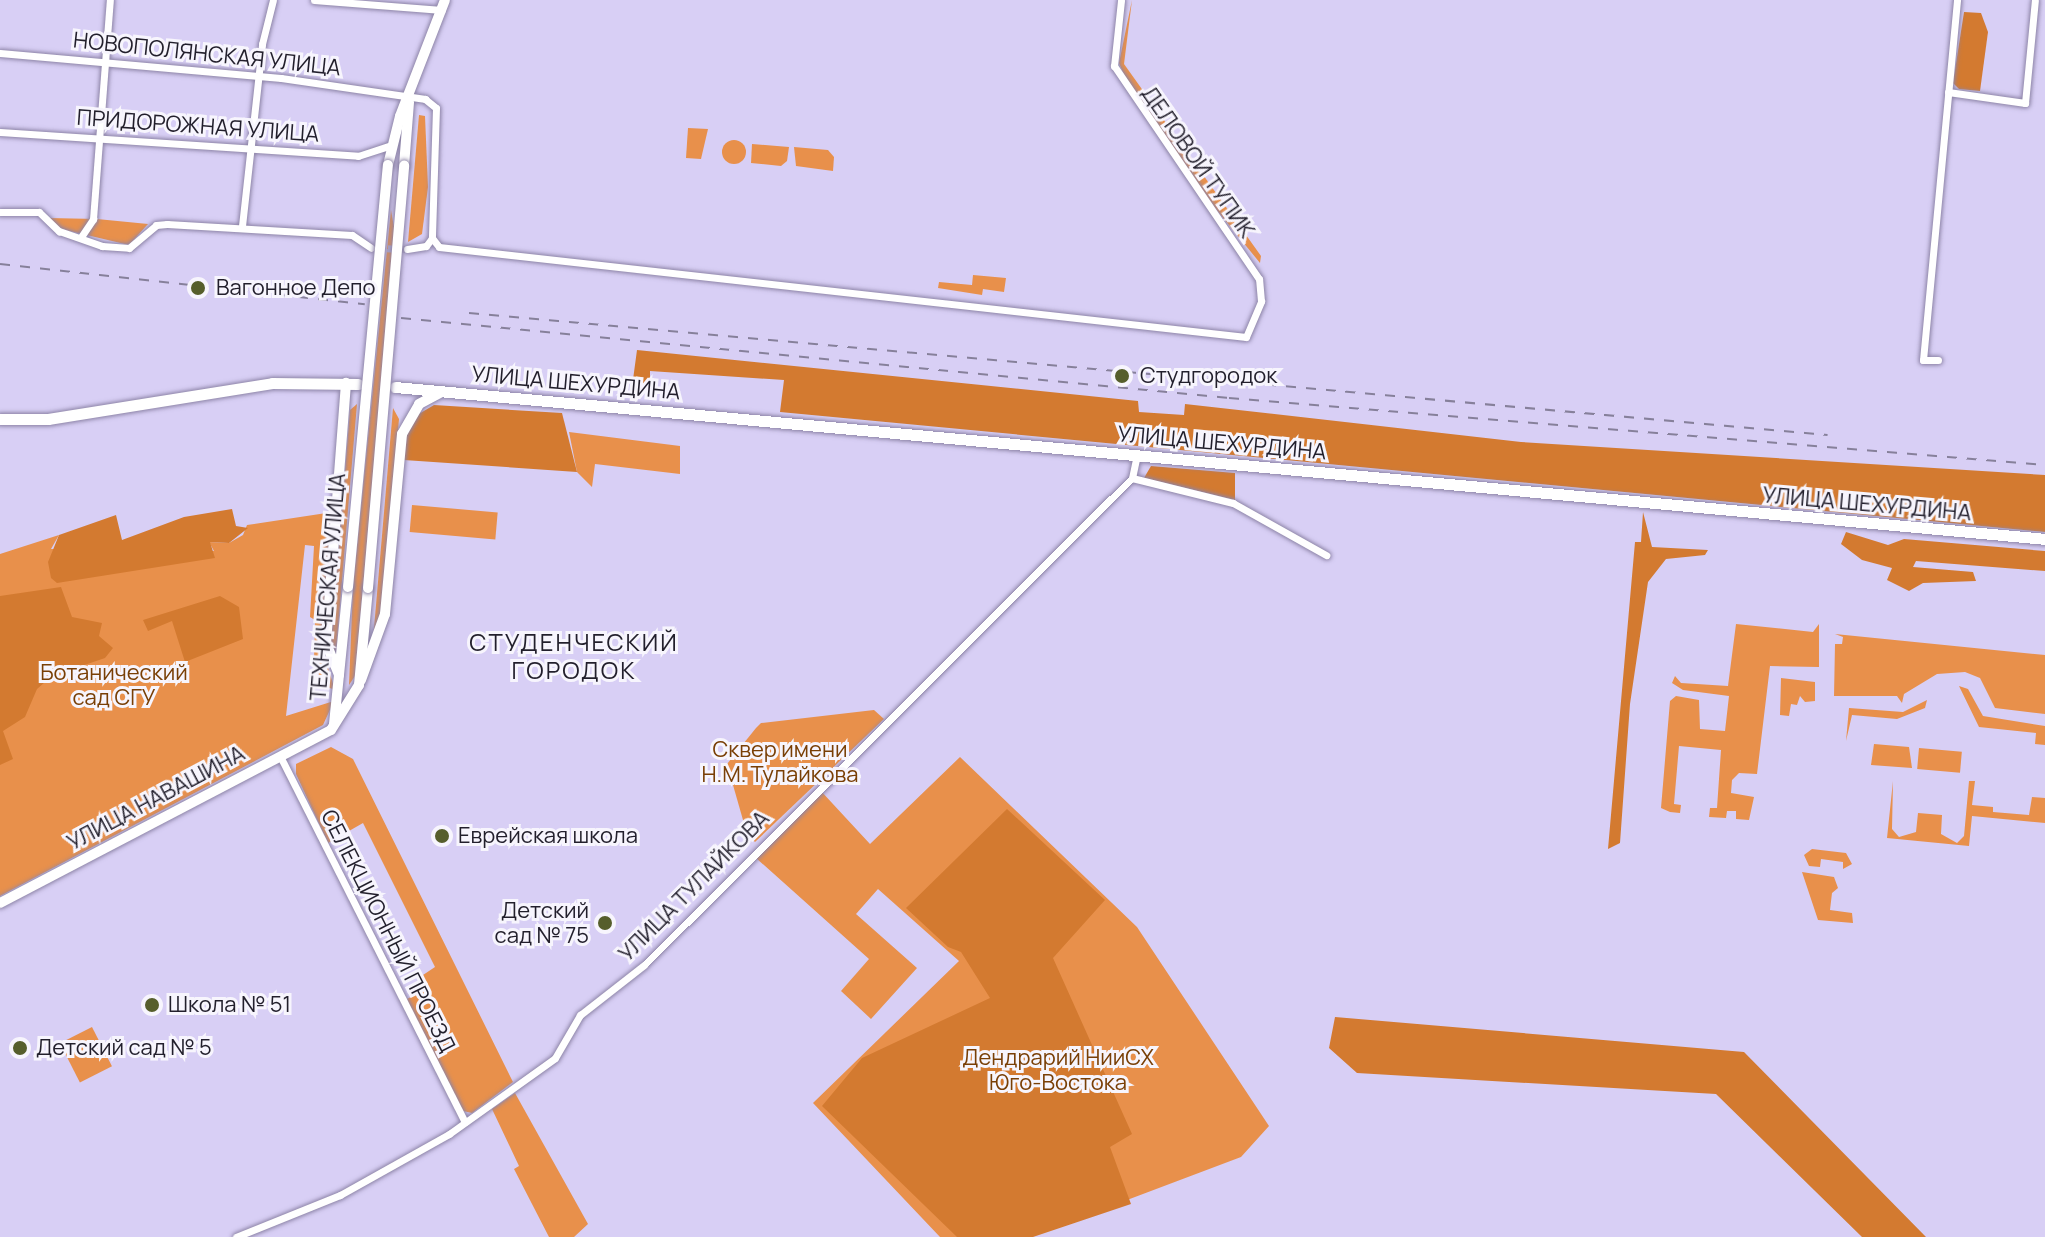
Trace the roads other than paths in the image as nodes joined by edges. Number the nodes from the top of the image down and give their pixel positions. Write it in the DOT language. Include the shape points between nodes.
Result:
graph roads {
  1 [pos="110,0"];
  2 [pos="273,0"];
  3 [pos="314,0"];
  4 [pos="1121,0"];
  5 [pos="1957,0"];
  6 [pos="2035,0"];
  7 [pos="444,5"];
  8 [pos="0,53"];
  9 [pos="107,63"];
  10 [pos="259,79"];
  11 [pos="1948,92"];
  12 [pos="410,96"];
  13 [pos="0,132"];
  14 [pos="103,138"];
  15 [pos="391,145"];
  16 [pos="252,147"];
  17 [pos="0,212"];
  18 [pos="242,226"];
  19 [pos="81,237"];
  20 [pos="432,238"];
  21 [pos="371,248"];
  22 [pos="407,249"];
  23 [pos="1938,360"];
  24 [pos="352,384"];
  25 [pos="395,387"];
  26 [pos="444,391"];
  27 [pos="0,419"];
  28 [pos="1137,455"];
  29 [pos="1132,478"];
  30 [pos="2045,539"];
  31 [pos="1326,555"];
  32 [pos="339,679"];
  33 [pos="358,687"];
  34 [pos="331,730"];
  35 [pos="280,756"];
  36 [pos="0,903"];
  37 [pos="465,1122"];
  38 [pos="236,1237"];
  1 -- 9 [label="street"];
  2 -- 10 [label="street" via="265,19"];
  3 -- 7 [label="street"];
  4 -- 20 [label="street, ДЕЛОВОЙ ТУПИК" via="1112,60 1120,79 1259,279 1261,301 1246,337 455,249 439,247"];
  5 -- 11 [label="street"];
  6 -- 11 [label="street" via="2025,103"];
  7 -- 12 [label="main road, ТЕХНИЧЕСКАЯ УЛИЦА"];
  8 -- 9 [label="street, НОВОПОЛЯНСКАЯ УЛИЦА"];
  9 -- 10 [label="street, НОВОПОЛЯНСКАЯ УЛИЦА"];
  9 -- 14 [label="street"];
  10 -- 12 [label="street, НОВОПОЛЯНСКАЯ УЛИЦА"];
  10 -- 16 [label="street"];
  11 -- 23 [label="street" via="1923,360"];
  12 -- 15 [label="main road, ТЕХНИЧЕСКАЯ УЛИЦА"];
  12 -- 20 [label="street" via="436,108"];
  12 -- 33 [label="main road, ТЕХНИЧЕСКАЯ УЛИЦА, bridge"];
  13 -- 14 [label="street, ПРИДОРОЖНАЯ УЛИЦА"];
  14 -- 16 [label="street, ПРИДОРОЖНАЯ УЛИЦА"];
  14 -- 19 [label="street" via="93,219"];
  15 -- 16 [label="street, ПРИДОРОЖНАЯ УЛИЦА" via="358,156"];
  15 -- 32 [label="main road, ТЕХНИЧЕСКАЯ УЛИЦА, bridge"];
  16 -- 18 [label="street"];
  17 -- 19 [label="street" via="39,212 52,227"];
  18 -- 19 [label="street" via="156,225 129,248 102,246"];
  18 -- 21 [label="street" via="352,235"];
  20 -- 22 [label="street" via="426,246"];
  24 -- 27 [label="main road" via="272,383 48,419"];
  24 -- 32 [label="main road" via="326,643"];
  25 -- 26 [label="main road, УЛИЦА ШЕХУРДИНА"];
  26 -- 28 [label="main road, УЛИЦА ШЕХУРДИНА"];
  26 -- 33 [label="main road" via="419,404 402,434 385,614"];
  28 -- 29 [label="street"];
  28 -- 30 [label="main road, УЛИЦА ШЕХУРДИНА"];
  29 -- 31 [label="street" via="1223,499"];
  29 -- 37 [label="street, УЛИЦА ТУЛАЙКОВА" via="644,965 580,1015 555,1058"];
  32 -- 33 [label="street" via="346,694"];
  32 -- 34 [label="main road, ТЕХНИЧЕСКАЯ УЛИЦА"];
  33 -- 34 [label="main road, ТЕХНИЧЕСКАЯ УЛИЦА"];
  34 -- 35 [label="main road, УЛИЦА НАВАШИНА"];
  35 -- 36 [label="main road, УЛИЦА НАВАШИНА"];
  35 -- 37 [label="street, СЕЛЕКЦИОННЫЙ ПРОЕЗД"];
  37 -- 38 [label="street, УЛИЦА ТУЛАЙКОВА" via="340,1195"];
}
